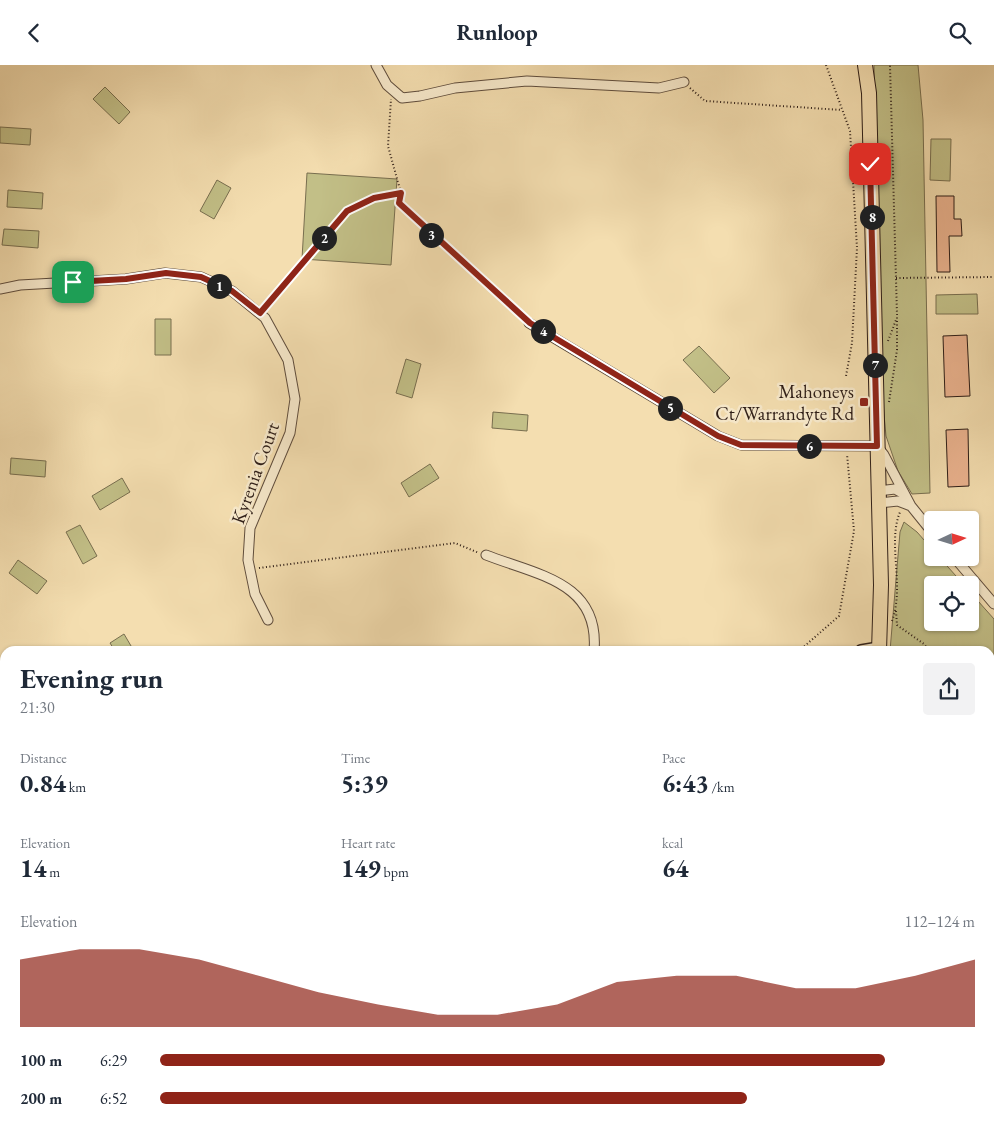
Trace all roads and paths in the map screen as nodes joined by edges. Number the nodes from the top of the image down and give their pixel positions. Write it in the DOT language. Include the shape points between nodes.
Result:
graph roads {
  1 [pos="376,65"];
  2 [pos="826,65"];
  3 [pos="865,65"];
  4 [pos="890,65"];
  5 [pos="684,82"];
  6 [pos="392,89"];
  7 [pos="842,110"];
  8 [pos="401,193"];
  9 [pos="994,277"];
  10 [pos="896,278"];
  11 [pos="0,289"];
  12 [pos="260,313"];
  13 [pos="897,318"];
  14 [pos="530,323"];
  15 [pos="886,347"];
  16 [pos="846,375"];
  17 [pos="889,409"];
  18 [pos="847,446"];
  19 [pos="877,446"];
  20 [pos="905,495"];
  21 [pos="879,497"];
  22 [pos="911,506"];
  23 [pos="924,522"];
  24 [pos="486,555"];
  25 [pos="962,566"];
  26 [pos="250,569"];
  27 [pos="994,604"];
  28 [pos="896,608"];
  29 [pos="268,620"];
  30 [pos="594,646"];
  31 [pos="805,646"];
  32 [pos="879,646"];
  33 [pos="879,646"];
  34 [pos="925,646"];
  1 -- 6 [label="street"];
  2 -- 7 [label="path"];
  3 -- 19 [label="main road" via="869,93"];
  4 -- 10 [label="path"];
  5 -- 6 [label="street" via="659,88 527,81 455,88 402,98"];
  5 -- 7 [label="path" via="704,101"];
  6 -- 8 [label="path" via="388,146"];
  7 -- 16 [label="path" via="850,131 857,248 852,343"];
  8 -- 12 [label="path" via="374,198 347,211"];
  8 -- 14 [label="path" via="399,203"];
  9 -- 10 [label="path"];
  10 -- 13 [label="path"];
  11 -- 12 [label="street, Kyrenia Court" via="166,273 201,277 232,291"];
  12 -- 26 [label="street, Kyrenia Court" via="288,360 295,399 290,433 250,528"];
  13 -- 15 [label="path"];
  13 -- 17 [label="path" via="897,350"];
  14 -- 18 [label="street" via="718,436 741,445"];
  18 -- 19 [label="street"];
  18 -- 31 [label="path" via="854,531 839,616"];
  19 -- 20 [label="street"];
  19 -- 21 [label="main road"];
  20 -- 21 [label="street" via="898,490"];
  20 -- 22 [label="street"];
  21 -- 22 [label="street"];
  21 -- 32 [label="main road"];
  22 -- 23 [label="street"];
  22 -- 28 [label="path" via="899,513 896,525"];
  24 -- 26 [label="path" via="454,543"];
  24 -- 30 [label="street" via="563,585 580,598 591,615"];
  25 -- 27 [label="street"];
  26 -- 29 [label="street, Kyrenia Court" via="255,594"];
  28 -- 33 [label="path"];
  28 -- 34 [label="path" via="897,625"];
}
